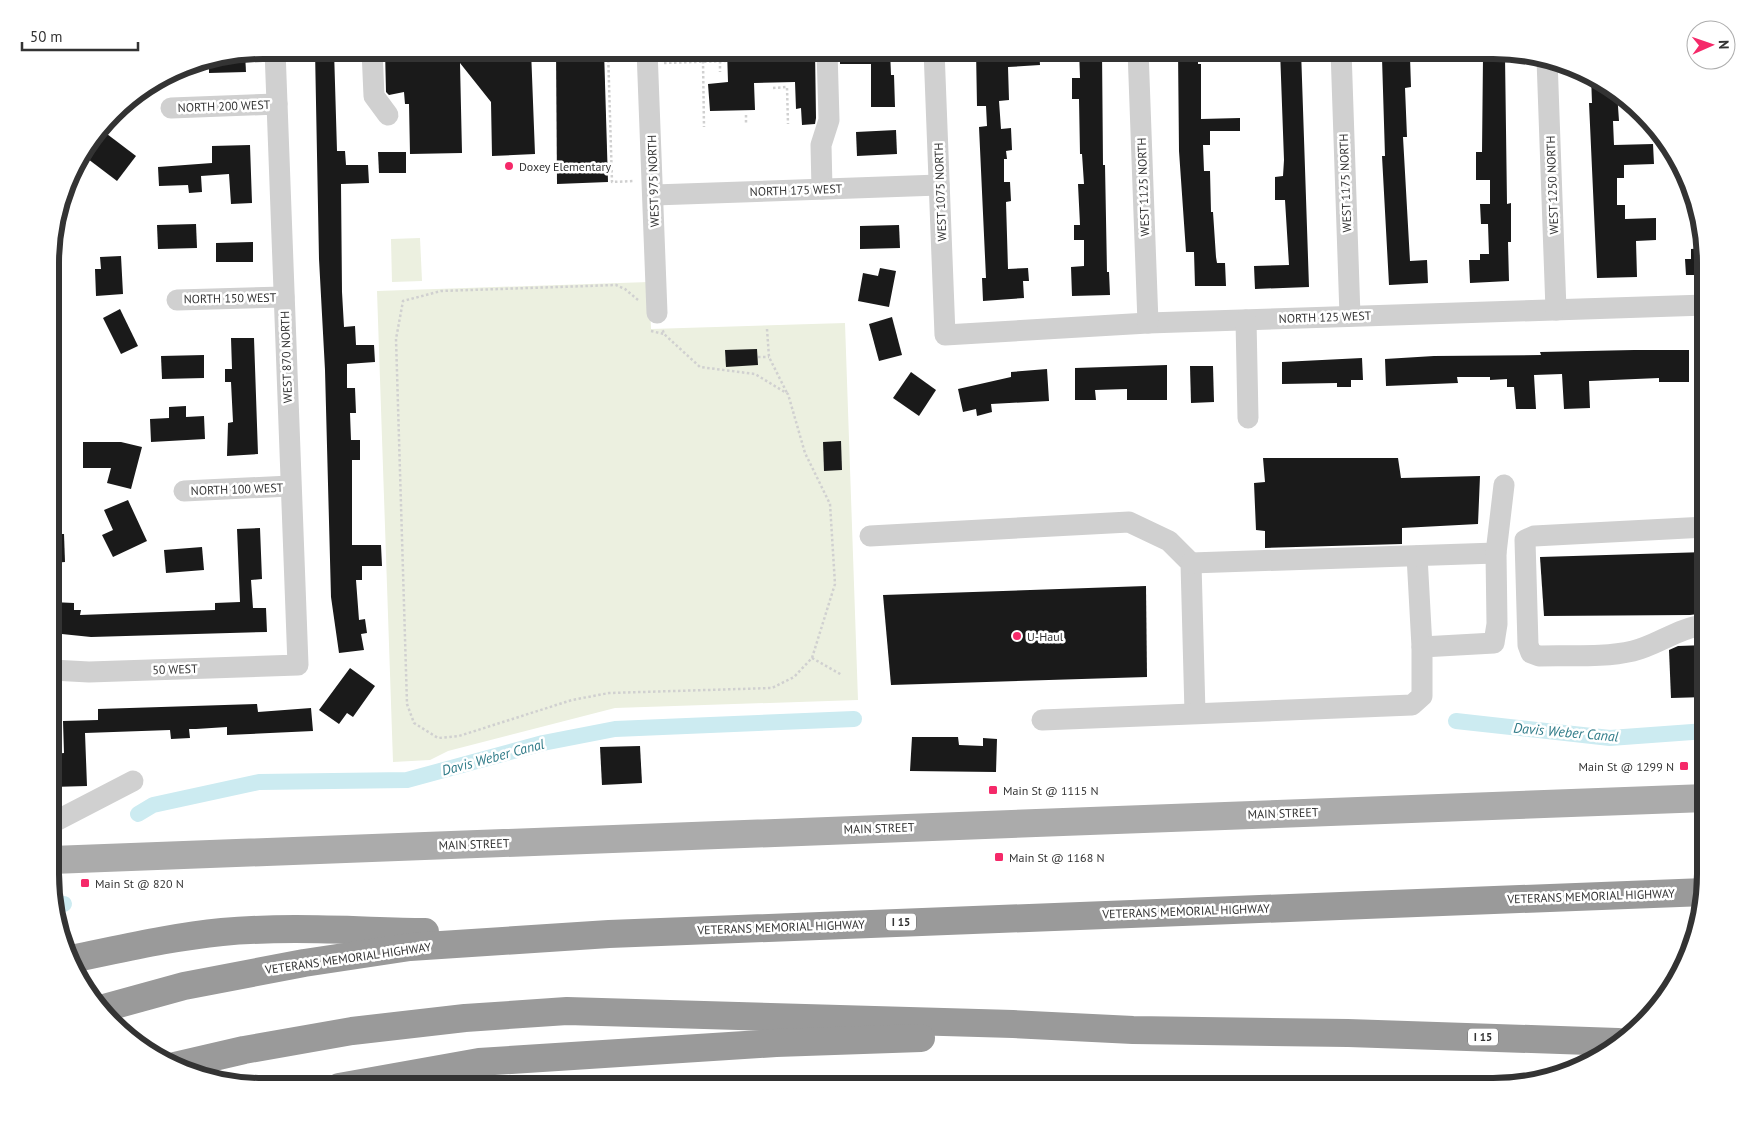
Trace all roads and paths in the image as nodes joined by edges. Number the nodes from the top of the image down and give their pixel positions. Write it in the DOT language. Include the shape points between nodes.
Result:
graph roads {
  1 [pos="275,59"];
  2 [pos="372,59"];
  3 [pos="608,59"];
  4 [pos="654,59"];
  5 [pos="670,59"];
  6 [pos="693,59"];
  7 [pos="827,59"];
  8 [pos="934,59"];
  9 [pos="1138,59"];
  10 [pos="1341,59"];
  11 [pos="720,61"];
  12 [pos="726,61"];
  13 [pos="693,62"];
  14 [pos="702,62"];
  15 [pos="1547,66"];
  16 [pos="720,72"];
  17 [pos="773,88"];
  18 [pos="277,104"];
  19 [pos="171,108"];
  20 [pos="388,115"];
  21 [pos="746,115"];
  22 [pos="746,124"];
  23 [pos="788,124"];
  24 [pos="704,127"];
  25 [pos="635,181"];
  26 [pos="939,185"];
  27 [pos="822,189"];
  28 [pos="654,196"];
  29 [pos="284,297"];
  30 [pos="177,300"];
  31 [pos="1697,305"];
  32 [pos="1556,310"];
  33 [pos="649,316"];
  34 [pos="1350,316"];
  35 [pos="1246,320"];
  36 [pos="1148,323"];
  37 [pos="767,328"];
  38 [pos="664,334"];
  39 [pos="946,335"];
  40 [pos="758,357"];
  41 [pos="769,357"];
  42 [pos="788,394"];
  43 [pos="1248,418"];
  44 [pos="290,486"];
  45 [pos="1504,486"];
  46 [pos="184,491"];
  47 [pos="1697,527"];
  48 [pos="870,536"];
  49 [pos="1496,553"];
  50 [pos="1417,556"];
  51 [pos="1191,563"];
  52 [pos="1527,623"];
  53 [pos="1497,624"];
  54 [pos="1697,626"];
  55 [pos="1422,647"];
  56 [pos="812,658"];
  57 [pos="298,664"];
  58 [pos="59,670"];
  59 [pos="842,674"];
  60 [pos="1195,713"];
  61 [pos="1042,720"];
  62 [pos="133,780"];
  63 [pos="1697,798"];
  64 [pos="59,819"];
  65 [pos="59,860"];
  66 [pos="1697,892"];
  67 [pos="609,934"];
  68 [pos="77,958"];
  69 [pos="108,1007"];
  70 [pos="1133,1030"];
  71 [pos="1610,1042"];
  72 [pos="186,1063"];
  73 [pos="389,1078"];
  1 -- 18 [label="street, WEST 870 NORTH"];
  2 -- 20 [label="street" via="374,96"];
  3 -- 25 [label="path" via="612,182"];
  4 -- 28 [label="street, WEST 975 NORTH"];
  5 -- 13 [label="path"];
  6 -- 13 [label="path"];
  7 -- 27 [label="street" via="830,120 821,145"];
  8 -- 26 [label="street, WEST 1075 NORTH"];
  9 -- 36 [label="street, WEST 1125 NORTH"];
  10 -- 34 [label="street, WEST 1175 NORTH"];
  11 -- 12 [label="path"];
  11 -- 14 [label="path"];
  11 -- 16 [label="path"];
  13 -- 14 [label="path"];
  14 -- 24 [label="path"];
  15 -- 32 [label="street, WEST 1250 NORTH"];
  17 -- 23 [label="path" via="787,87"];
  18 -- 19 [label="street, NORTH 200 WEST"];
  18 -- 29 [label="street, WEST 870 NORTH"];
  21 -- 22 [label="path"];
  26 -- 27 [label="street, NORTH 175 WEST"];
  26 -- 39 [label="street, WEST 1075 NORTH"];
  27 -- 28 [label="street, NORTH 175 WEST"];
  28 -- 33 [label="street, WEST 975 NORTH"];
  29 -- 30 [label="street, NORTH 150 WEST"];
  29 -- 44 [label="street, WEST 870 NORTH"];
  31 -- 32 [label="street, NORTH 125 WEST"];
  32 -- 34 [label="street, NORTH 125 WEST"];
  33 -- 38 [label="path"];
  33 -- 38 [label="path" via="654,333"];
  33 -- 56 [label="path" via="637,300 616,285 442,291 403,301 396,349 407,704 414,724 438,738 459,736 572,700 609,693 772,688 794,677"];
  34 -- 35 [label="street, NORTH 125 WEST"];
  35 -- 36 [label="street, NORTH 125 WEST"];
  35 -- 43 [label="street"];
  36 -- 39 [label="street, NORTH 125 WEST"];
  37 -- 41 [label="path"];
  38 -- 42 [label="path" via="700,367 755,374"];
  40 -- 41 [label="path"];
  41 -- 42 [label="path"];
  42 -- 56 [label="path" via="805,453 830,504 835,584"];
  44 -- 46 [label="street, NORTH 100 WEST"];
  44 -- 57 [label="street, WEST 870 NORTH"];
  45 -- 49 [label="street"];
  47 -- 52 [label="street" via="1534,536 1525,540"];
  48 -- 51 [label="street" via="1129,522 1169,541"];
  49 -- 50 [label="street"];
  49 -- 53 [label="street"];
  50 -- 51 [label="street"];
  50 -- 55 [label="street"];
  51 -- 60 [label="street"];
  52 -- 53 [label="street"];
  52 -- 54 [label="street" via="1531,653 1539,656 1624,653"];
  53 -- 55 [label="street" via="1494,643"];
  55 -- 60 [label="street" via="1422,696 1412,705"];
  56 -- 59 [label="path"];
  57 -- 58 [label="street, 50 WEST"];
  60 -- 61 [label="street"];
  62 -- 64 [label="street"];
  63 -- 65 [label="main road, MAIN STREET"];
  66 -- 67 [label="highway, VETERANS MEMORIAL HIGHWAY / I 15"];
  67 -- 68 [label="highway" via="222,932"];
  67 -- 69 [label="highway, VETERANS MEMORIAL HIGHWAY / I 15" via="391,950 184,986"];
  70 -- 71 [label="highway, I 15"];
  70 -- 72 [label="highway, I 15" via="567,1011 465,1018 352,1032"];
  70 -- 73 [label="highway" via="776,1043 479,1062"];
}
